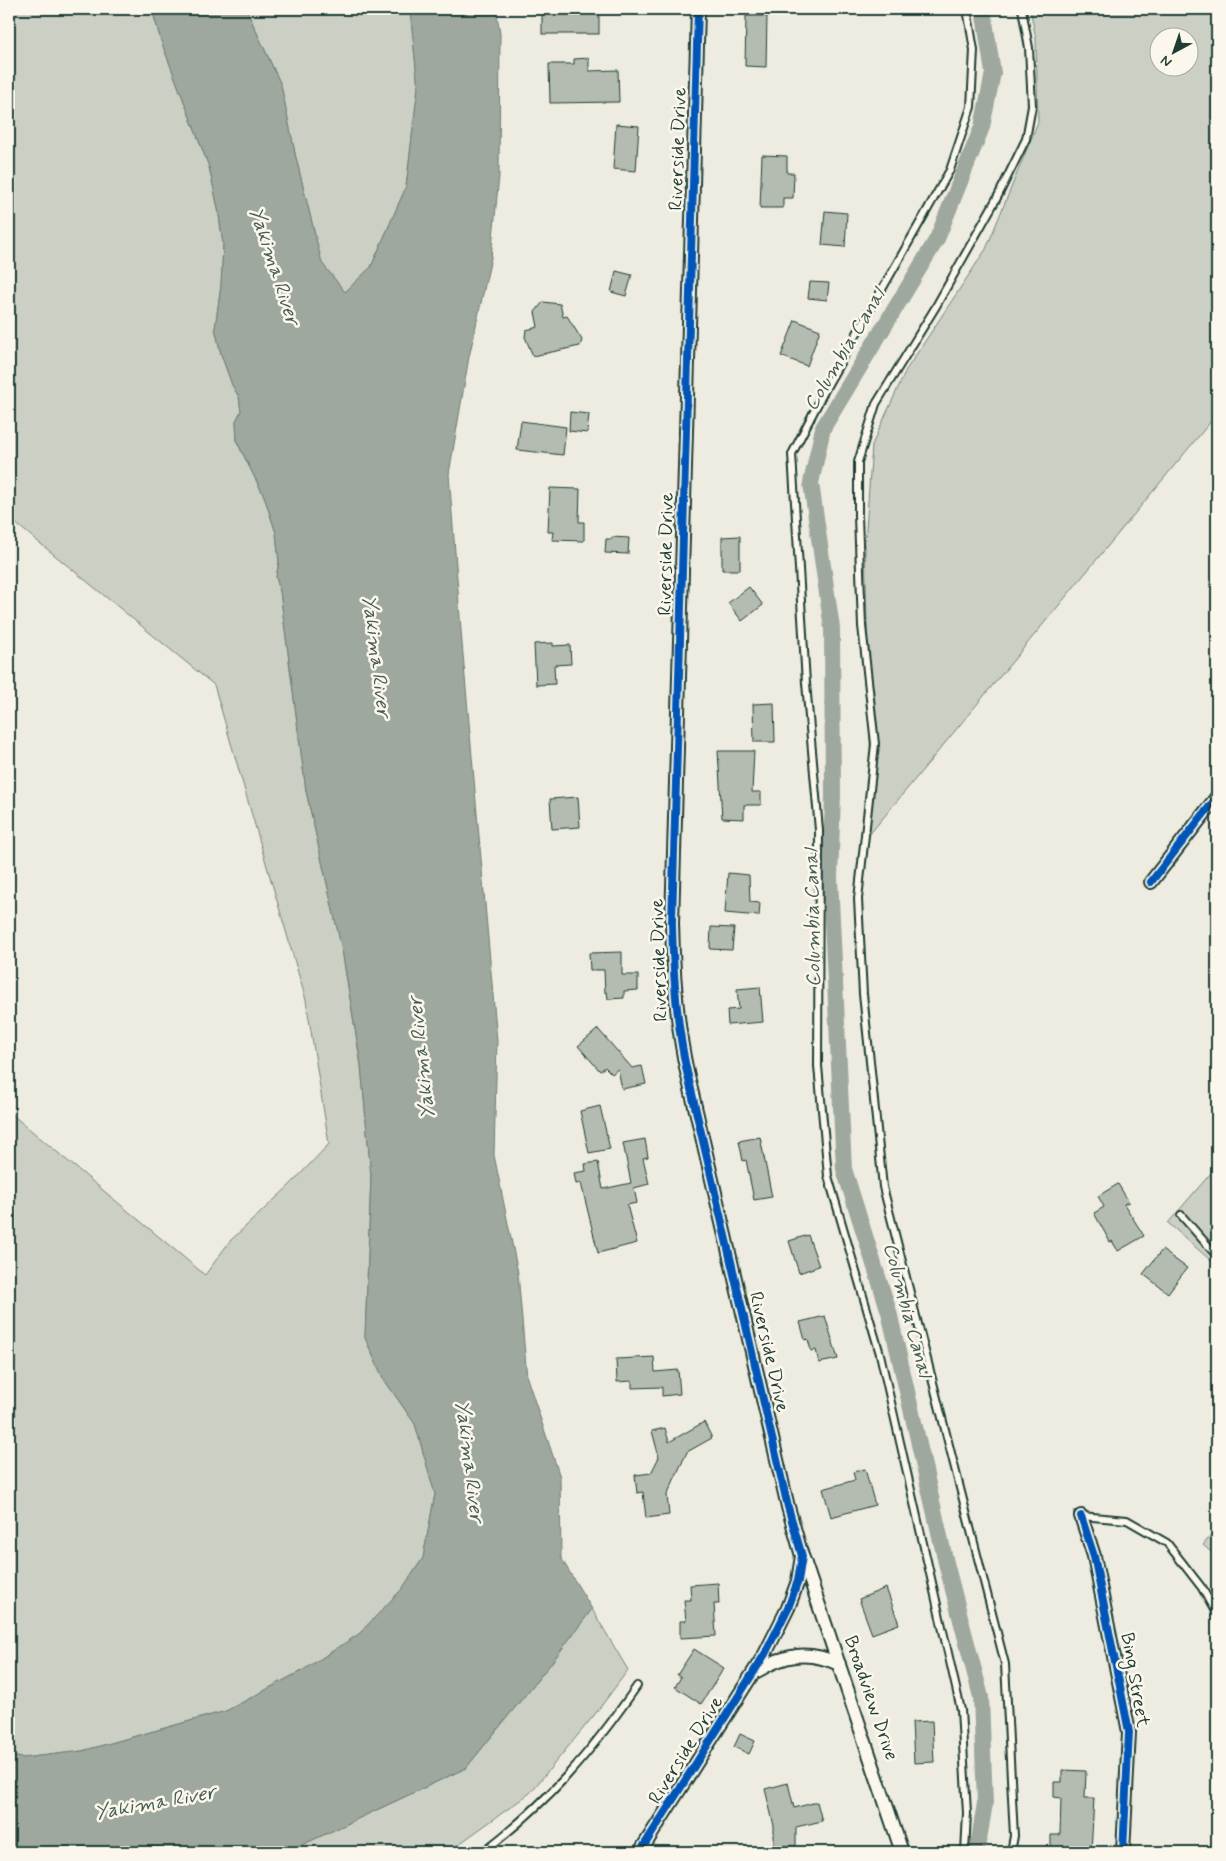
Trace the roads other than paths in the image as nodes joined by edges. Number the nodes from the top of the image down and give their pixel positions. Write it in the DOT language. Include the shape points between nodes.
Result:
graph roads {
  1 [pos="698,9"];
  2 [pos="967,9"];
  3 [pos="1022,9"];
  4 [pos="1217,797"];
  5 [pos="1151,882"];
  6 [pos="1180,1215"];
  7 [pos="1217,1256"];
  8 [pos="1081,1516"];
  9 [pos="802,1556"];
  10 [pos="1217,1615"];
  11 [pos="840,1664"];
  12 [pos="754,1672"];
  13 [pos="636,1686"];
  14 [pos="483,1852"];
  15 [pos="640,1852"];
  16 [pos="902,1852"];
  17 [pos="965,1852"];
  18 [pos="1011,1852"];
  19 [pos="1123,1852"];
  1 -- 9 [label="street, Riverside Drive" via="672,923 674,989 686,1072"];
  2 -- 17 [label="lane" via="974,50 971,107 950,170 828,384 792,454 819,830 818,1066 828,1176 880,1354 961,1710 967,1812"];
  3 -- 18 [label="lane" via="1029,48 1032,106 1026,139 998,196 876,404 858,462 862,626 875,744 858,899 863,994 883,1187 1005,1664 1014,1836"];
  4 -- 5 [label="street"];
  6 -- 7 [label="lane"];
  8 -- 10 [label="lane" via="1127,1520 1167,1543 1202,1588"];
  8 -- 19 [label="street, Bing Street" via="1094,1556 1129,1732"];
  9 -- 11 [label="street, Broadview Drive"];
  9 -- 12 [label="street, Riverside Drive" via="798,1581 788,1608"];
  11 -- 12 [label="street" via="818,1655 801,1655 770,1663"];
  11 -- 16 [label="street, Broadview Drive"];
  12 -- 15 [label="street, Riverside Drive"];
  13 -- 14 [label="lane" via="604,1734 567,1778 524,1821"];
}
